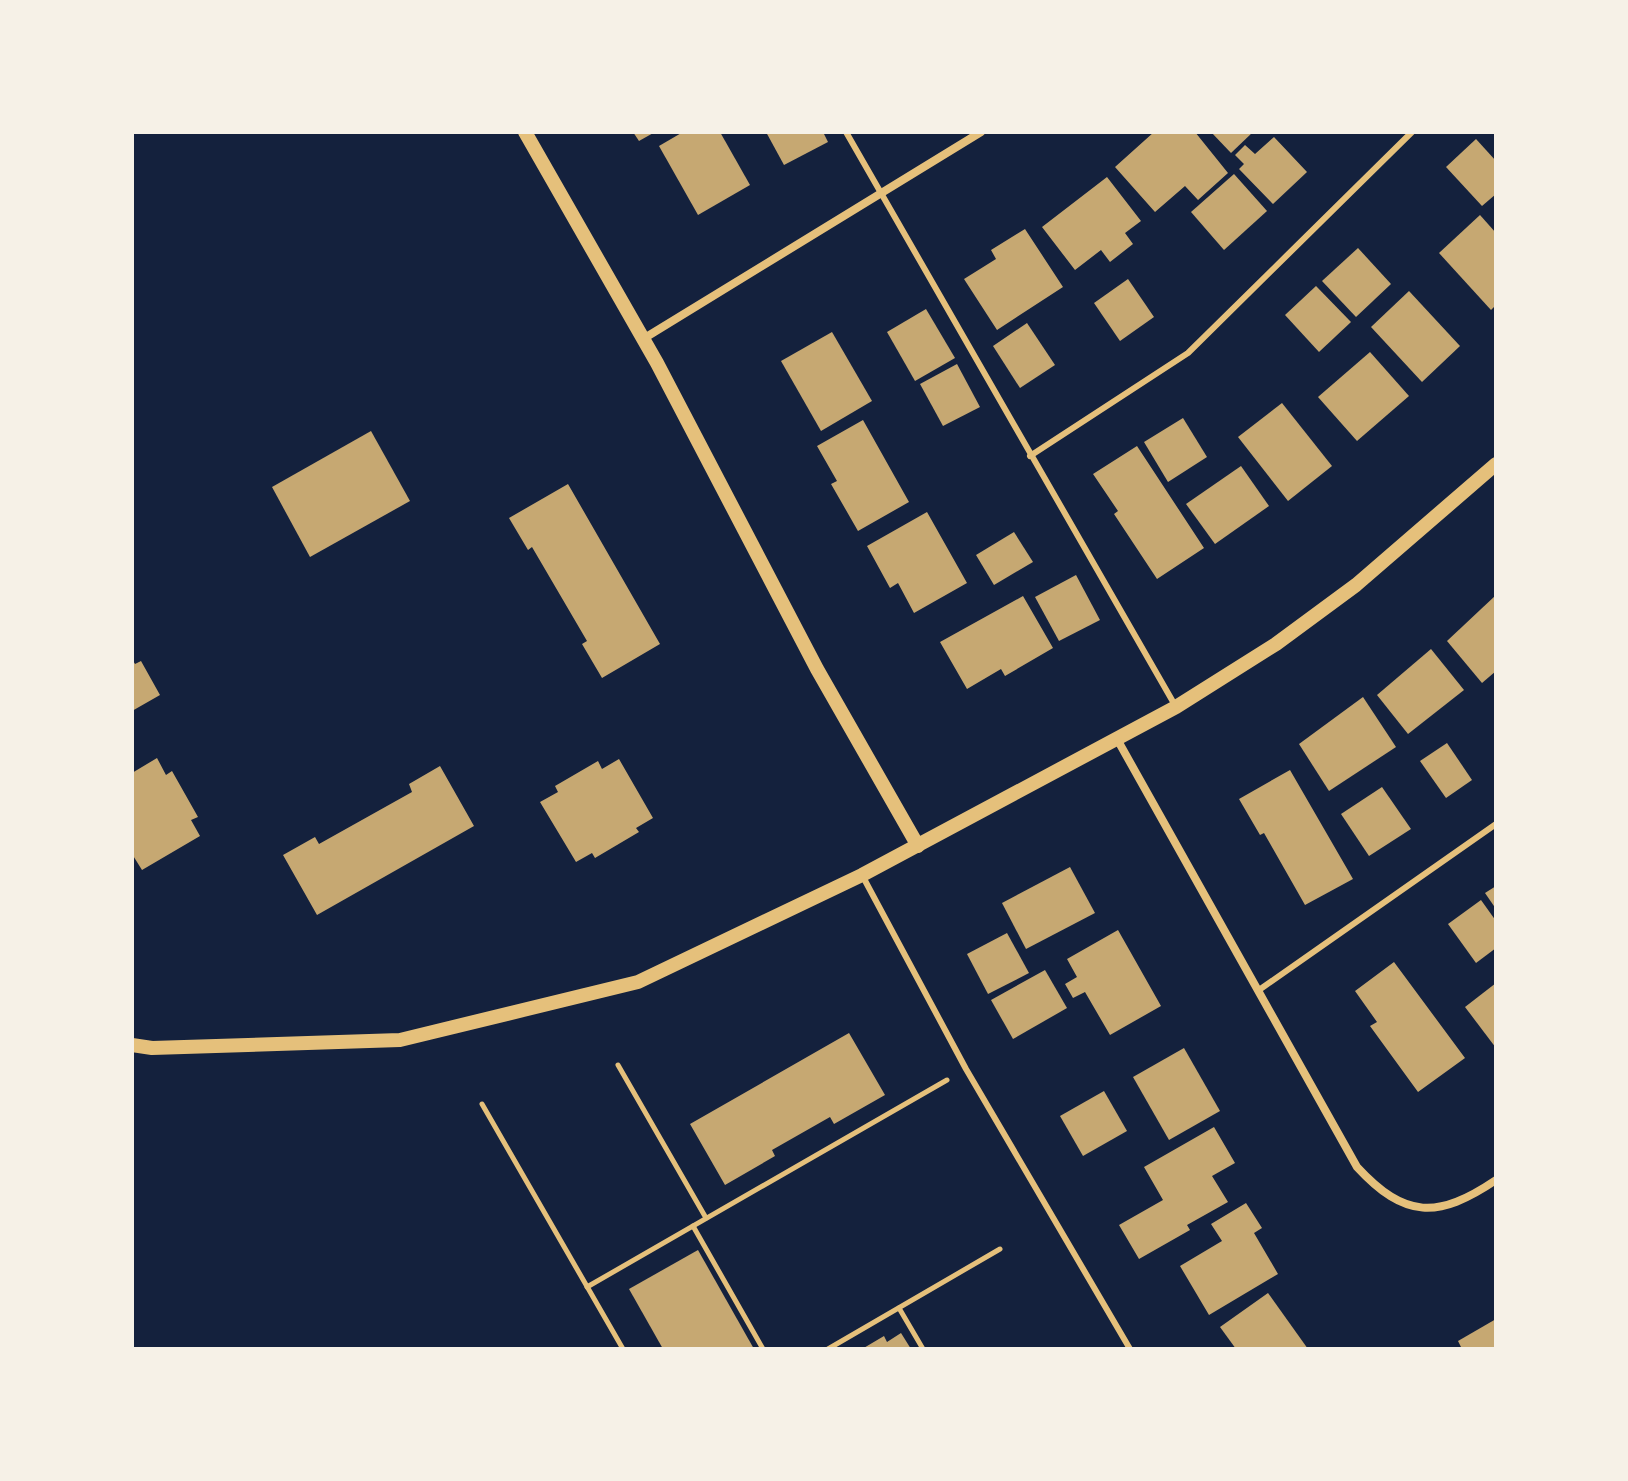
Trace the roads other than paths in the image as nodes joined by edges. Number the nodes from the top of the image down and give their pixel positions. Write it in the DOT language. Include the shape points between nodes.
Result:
graph roads {
  1 [pos="525,132"];
  2 [pos="846,132"];
  3 [pos="981,132"];
  4 [pos="1412,132"];
  5 [pos="879,194"];
  6 [pos="643,339"];
  7 [pos="1030,456"];
  8 [pos="1496,464"];
  9 [pos="1176,707"];
  10 [pos="1117,739"];
  11 [pos="1496,824"];
  12 [pos="918,846"];
  13 [pos="862,875"];
  14 [pos="1259,990"];
  15 [pos="132,1045"];
  16 [pos="1496,1180"];
  17 [pos="1130,1349"];
  1 -- 6 [label="street"];
  2 -- 5 [label="lane"];
  3 -- 5 [label="street"];
  4 -- 7 [label="lane" via="1188,353"];
  5 -- 6 [label="street"];
  5 -- 7 [label="lane"];
  6 -- 12 [label="street" via="817,669"];
  7 -- 9 [label="lane"];
  8 -- 9 [label="street" via="1356,585"];
  9 -- 10 [label="street"];
  10 -- 12 [label="street"];
  10 -- 14 [label="street"];
  11 -- 14 [label="lane"];
  12 -- 13 [label="street"];
  13 -- 15 [label="street" via="638,982 400,1040"];
  13 -- 17 [label="lane" via="966,1069"];
  14 -- 16 [label="street" via="1357,1167 1390,1198 1408,1207 1456,1202"];
}
